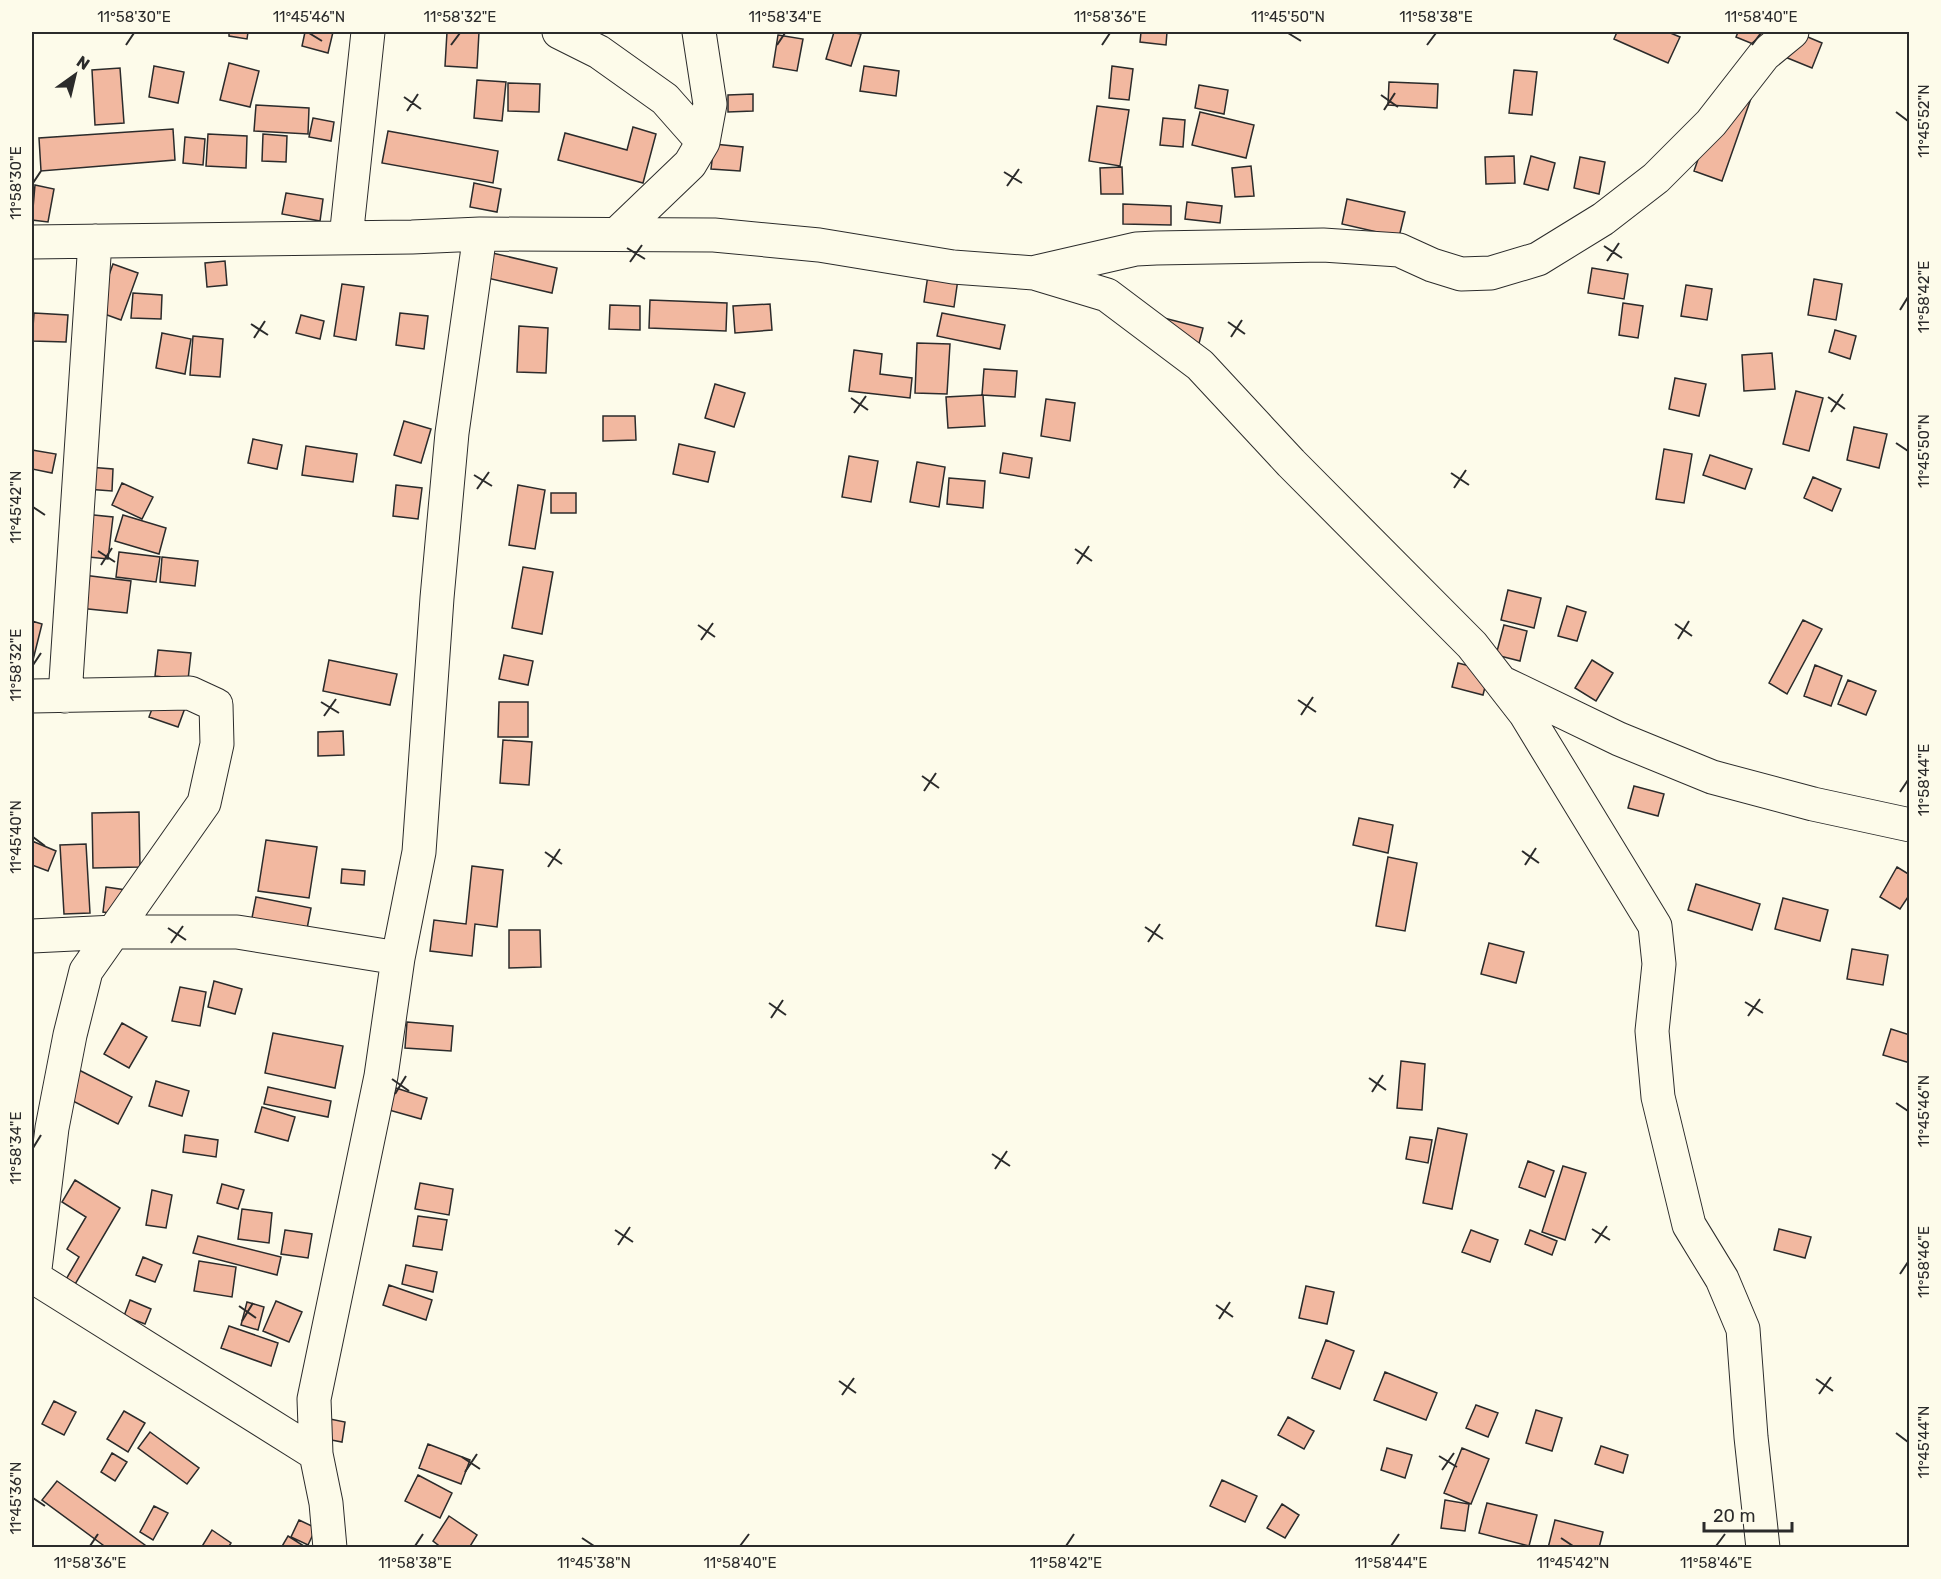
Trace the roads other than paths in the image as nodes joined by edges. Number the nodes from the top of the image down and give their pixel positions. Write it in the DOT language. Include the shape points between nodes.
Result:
graph roads {
  1 [pos="368,32"];
  2 [pos="559,32"];
  3 [pos="699,32"];
  4 [pos="1792,32"];
  5 [pos="703,142"];
  6 [pos="480,234"];
  7 [pos="617,234"];
  8 [pos="346,238"];
  9 [pos="95,241"];
  10 [pos="32,242"];
  11 [pos="1034,273"];
  12 [pos="1501,682"];
  13 [pos="32,696"];
  14 [pos="65,696"];
  15 [pos="1910,825"];
  16 [pos="115,932"];
  17 [pos="32,936"];
  18 [pos="398,958"];
  19 [pos="33,1276"];
  20 [pos="316,1454"];
  21 [pos="330,1548"];
  22 [pos="1763,1548"];
  1 -- 8 [label="street"];
  2 -- 5 [label="street" via="599,52 665,99"];
  3 -- 5 [label="street" via="710,105"];
  4 -- 11 [label="street" via="1764,55 1712,123 1656,178 1602,219 1538,259 1491,273 1461,274 1399,250 1323,245 1156,248 1136,249"];
  5 -- 7 [label="street" via="690,164"];
  6 -- 7 [label="street"];
  6 -- 8 [label="street"];
  6 -- 18 [label="street" via="451,445 420,852"];
  7 -- 11 [label="street" via="714,234 819,245 953,267"];
  8 -- 9 [label="street"];
  9 -- 10 [label="street"];
  9 -- 14 [label="street"];
  11 -- 12 [label="street" via="1107,295 1200,365 1291,463 1472,645"];
  12 -- 15 [label="street" via="1619,739 1712,777"];
  12 -- 22 [label="street" via="1525,713 1655,926 1659,964 1652,1031 1658,1097 1689,1225 1722,1279 1743,1329"];
  13 -- 14 [label="street"];
  14 -- 16 [label="street" via="190,693 216,705 217,744 204,803"];
  16 -- 17 [label="street"];
  16 -- 18 [label="street" via="237,932"];
  16 -- 19 [label="street" via="86,971 70,1035 52,1128"];
  18 -- 20 [label="street" via="381,1076 314,1400"];
  19 -- 20 [label="street"];
  20 -- 21 [label="street"];
}
